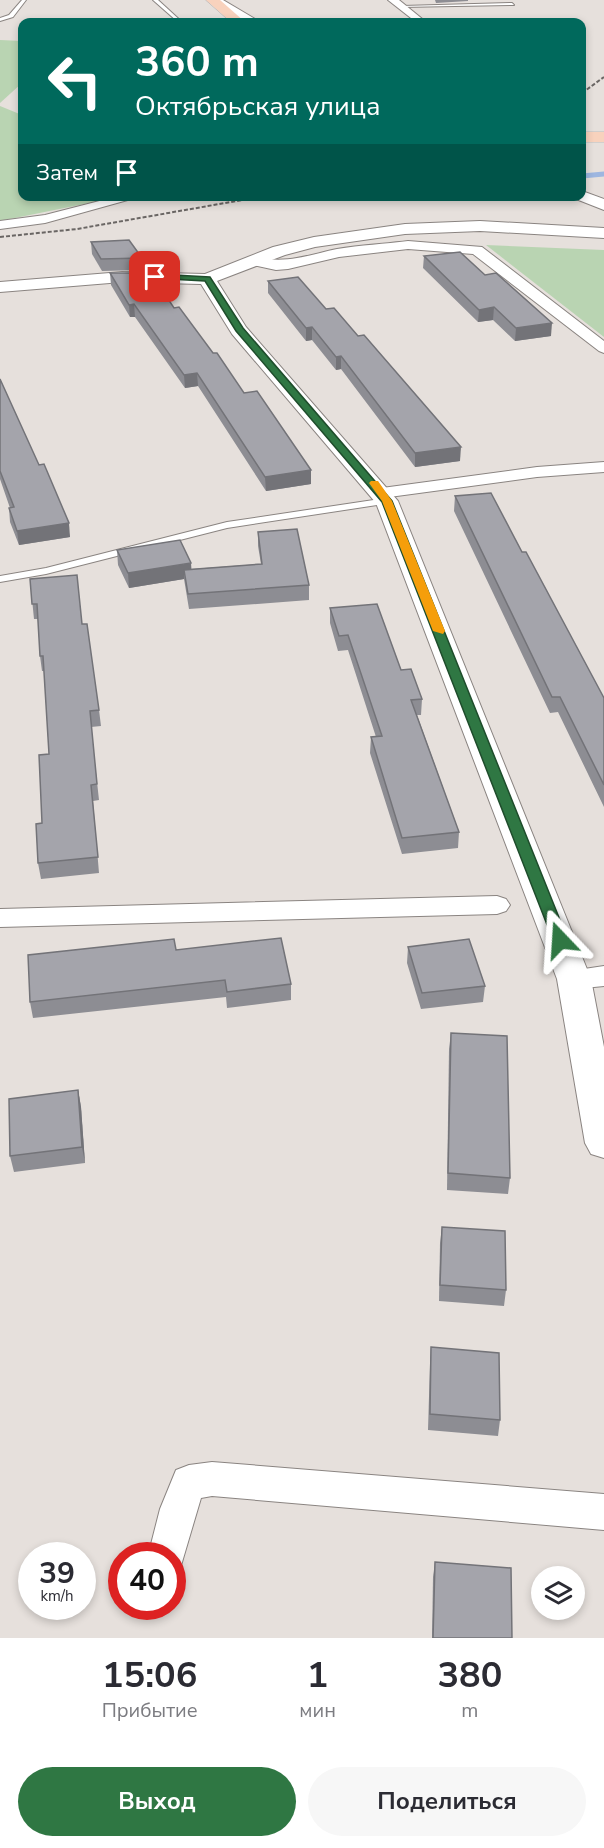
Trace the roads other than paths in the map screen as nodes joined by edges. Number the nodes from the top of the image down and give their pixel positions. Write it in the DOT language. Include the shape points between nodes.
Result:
graph roads {
  1 [pos="24,0"];
  2 [pos="155,0"];
  3 [pos="213,0"];
  4 [pos="393,0"];
  5 [pos="512,4"];
  6 [pos="402,7"];
  7 [pos="175,18"];
  8 [pos="233,18"];
  9 [pos="247,18"];
  10 [pos="416,18"];
  11 [pos="0,20"];
  12 [pos="586,137"];
  13 [pos="604,137"];
  14 [pos="586,198"];
  15 [pos="116,201"];
  16 [pos="604,205"];
  17 [pos="0,225"];
  18 [pos="604,233"];
  19 [pos="253,261"];
  20 [pos="207,279"];
  21 [pos="0,287"];
  22 [pos="604,348"];
  23 [pos="599,465"];
  24 [pos="385,497"];
  25 [pos="0,579"];
  26 [pos="497,905"];
  27 [pos="0,918"];
  28 [pos="604,976"];
  29 [pos="574,979"];
  30 [pos="604,1143"];
  31 [pos="604,1512"];
  32 [pos="170,1542"];
  1 -- 11 [label="lane" via="11,16"];
  2 -- 7 [label="lane"];
  3 -- 8 [label="main road"];
  3 -- 9 [label="street"];
  4 -- 6 [label="street"];
  5 -- 6 [label="lane"];
  6 -- 10 [label="street"];
  12 -- 13 [label="main road"];
  14 -- 16 [label="street"];
  15 -- 17 [label="street" via="45,219"];
  18 -- 19 [label="street" via="480,226 405,229 314,242"];
  19 -- 20 [label="street"];
  19 -- 22 [label="street" via="288,265 339,253 408,245 477,250"];
  20 -- 21 [label="street" via="122,277"];
  20 -- 24 [label="street" via="239,330"];
  23 -- 24 [label="street"];
  24 -- 25 [label="lane" via="227,525"];
  24 -- 29 [label="street"];
  26 -- 27 [label="street"];
  28 -- 29 [label="street"];
  29 -- 30 [label="street"];
  31 -- 32 [label="street" via="212,1479 189,1482"];
}
